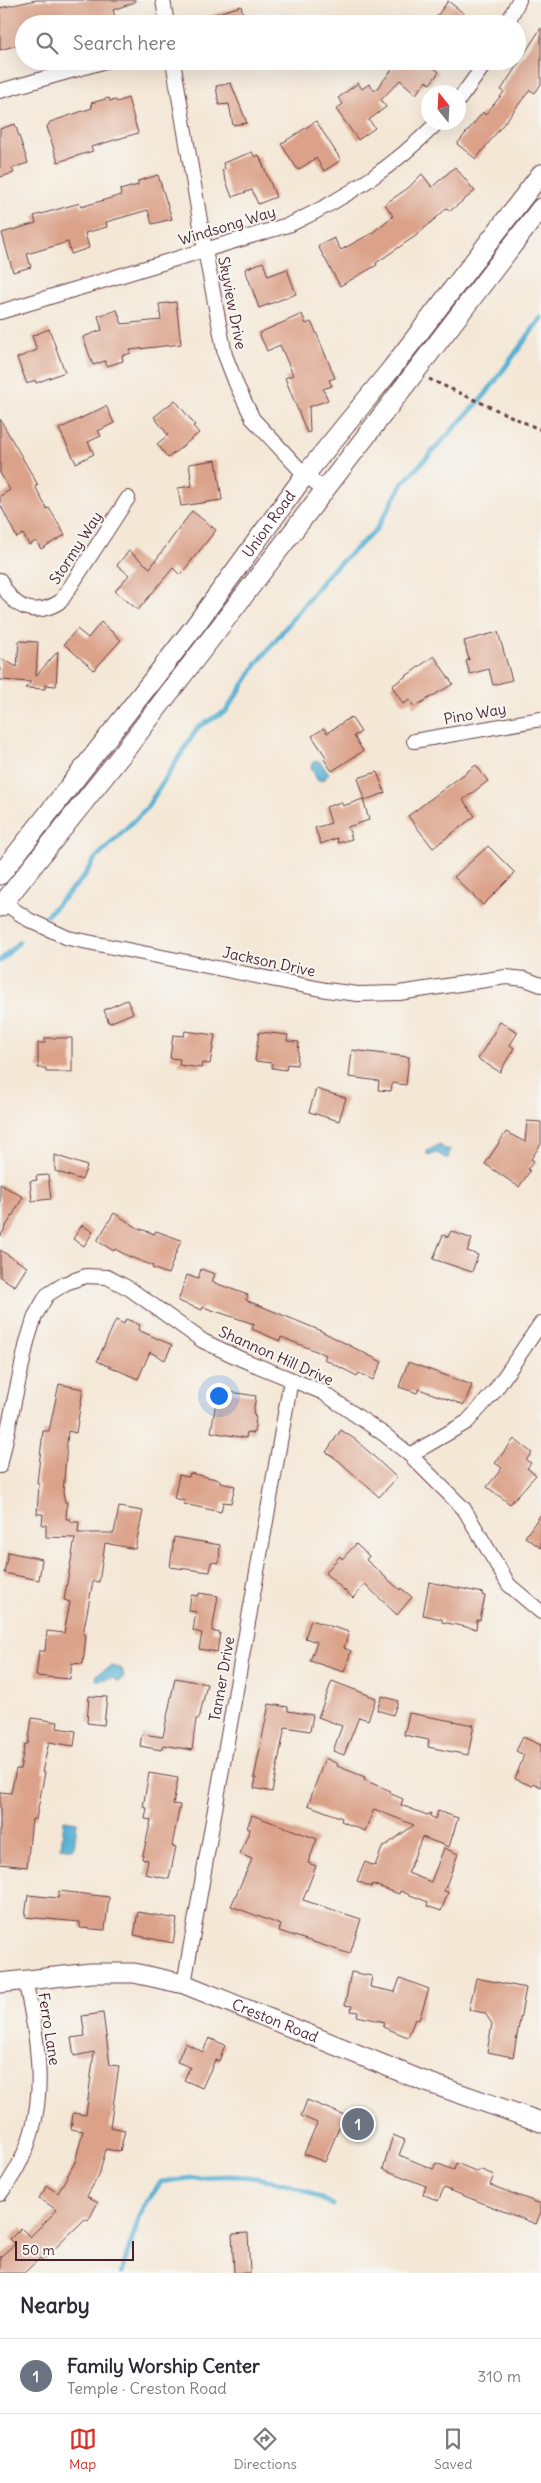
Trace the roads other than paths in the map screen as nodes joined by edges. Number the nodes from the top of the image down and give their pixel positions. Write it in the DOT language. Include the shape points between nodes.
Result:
graph roads {
  1 [pos="163,0"];
  2 [pos="519,0"];
  3 [pos="166,15"];
  4 [pos="512,15"];
  5 [pos="74,70"];
  6 [pos="175,70"];
  7 [pos="480,70"];
  8 [pos="466,90"];
  9 [pos="0,91"];
  10 [pos="430,130"];
  11 [pos="541,174"];
  12 [pos="541,208"];
  13 [pos="205,250"];
  14 [pos="0,312"];
  15 [pos="305,475"];
  16 [pos="324,490"];
  17 [pos="128,498"];
  18 [pos="0,580"];
  19 [pos="541,719"];
  20 [pos="414,741"];
  21 [pos="0,875"];
  22 [pos="1,904"];
  23 [pos="541,985"];
  24 [pos="541,1323"];
  25 [pos="291,1380"];
  26 [pos="410,1455"];
  27 [pos="0,1466"];
  28 [pos="541,1612"];
  29 [pos="24,1980"];
  30 [pos="0,1983"];
  31 [pos="184,1984"];
  32 [pos="541,2122"];
  33 [pos="0,2194"];
  1 -- 3 [label="street"];
  2 -- 4 [label="street"];
  5 -- 9 [label="street"];
  6 -- 13 [label="street, Skyview Drive"];
  7 -- 8 [label="street"];
  10 -- 13 [label="street, Windsong Way" via="409,152 331,205 290,224"];
  11 -- 15 [label="main road, Union Road"];
  12 -- 16 [label="main road, Union Road"];
  13 -- 14 [label="street, Windsong Way"];
  13 -- 15 [label="street, Skyview Drive" via="225,355 237,386 254,418"];
  15 -- 16 [label="street, Skyview Drive"];
  15 -- 21 [label="main road, Union Road" via="194,627"];
  16 -- 22 [label="main road, Union Road" via="123,753"];
  17 -- 18 [label="street, Stormy Way" via="61,601 37,611 20,606 5,591"];
  19 -- 20 [label="street, Pino Way"];
  22 -- 23 [label="street, Jackson Drive" via="68,938 326,990 379,995 506,976"];
  24 -- 26 [label="street" via="494,1392 467,1422"];
  25 -- 26 [label="street, Shannon Hill Drive" via="322,1392 385,1434"];
  25 -- 27 [label="street, Shannon Hill Drive" via="203,1341 130,1289 107,1277 86,1276 47,1295 35,1316"];
  25 -- 31 [label="street, Tanner Drive"];
  26 -- 28 [label="street, Shannon Hill Drive" via="464,1510 509,1585"];
  29 -- 30 [label="main road, Creston Road"];
  29 -- 31 [label="main road, Creston Road" via="90,1973 134,1973"];
  29 -- 33 [label="street, Ferro Lane" via="34,2021 40,2073 36,2120 28,2149"];
  31 -- 32 [label="main road, Creston Road" via="421,2080"];
}
